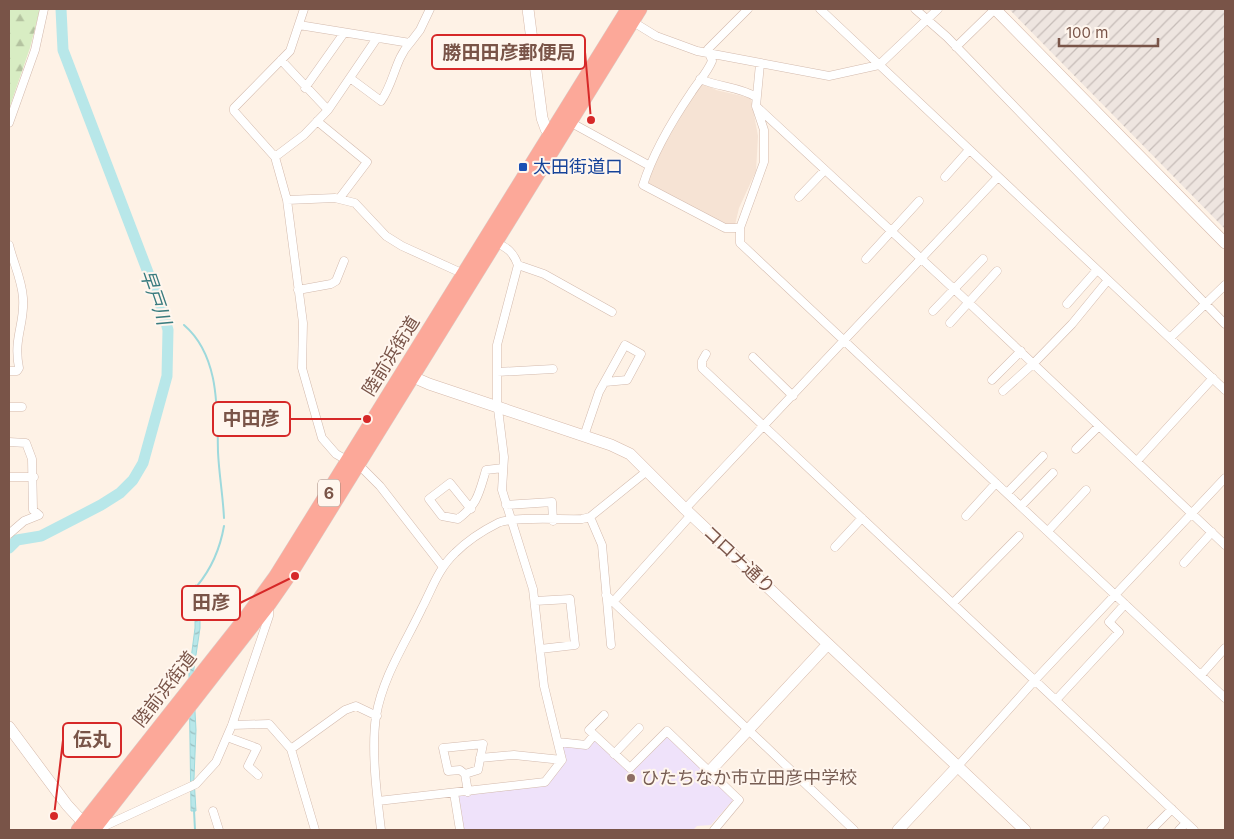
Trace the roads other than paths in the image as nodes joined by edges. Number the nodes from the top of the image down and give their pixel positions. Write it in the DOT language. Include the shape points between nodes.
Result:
graph roads {
  1 [pos="44,9"];
  2 [pos="304,9"];
  3 [pos="430,9"];
  4 [pos="528,9"];
  5 [pos="640,9"];
  6 [pos="748,9"];
  7 [pos="820,9"];
  8 [pos="915,9"];
  9 [pos="938,9"];
  10 [pos="995,9"];
  11 [pos="628,16"];
  12 [pos="927,20"];
  13 [pos="299,25"];
  14 [pos="344,33"];
  15 [pos="377,38"];
  16 [pos="410,43"];
  17 [pos="956,47"];
  18 [pos="711,55"];
  19 [pos="281,60"];
  20 [pos="760,64"];
  21 [pos="880,65"];
  22 [pos="350,78"];
  23 [pos="700,79"];
  24 [pos="305,88"];
  25 [pos="756,97"];
  26 [pos="756,106"];
  27 [pos="328,110"];
  28 [pos="318,120"];
  29 [pos="565,120"];
  30 [pos="9,123"];
  31 [pos="554,137"];
  32 [pos="969,150"];
  33 [pos="275,157"];
  34 [pos="650,166"];
  35 [pos="825,170"];
  36 [pos="944,177"];
  37 [pos="998,177"];
  38 [pos="799,197"];
  39 [pos="339,199"];
  40 [pos="287,200"];
  41 [pos="919,201"];
  42 [pos="740,228"];
  43 [pos="891,230"];
  44 [pos="496,242"];
  45 [pos="1225,243"];
  46 [pos="9,245"];
  47 [pos="922,258"];
  48 [pos="866,259"];
  49 [pos="983,259"];
  50 [pos="11,260"];
  51 [pos="344,261"];
  52 [pos="518,266"];
  53 [pos="1097,270"];
  54 [pos="997,271"];
  55 [pos="468,276"];
  56 [pos="1108,280"];
  57 [pos="1225,285"];
  58 [pos="954,288"];
  59 [pos="298,290"];
  60 [pos="968,302"];
  61 [pos="1066,304"];
  62 [pos="1205,304"];
  63 [pos="933,311"];
  64 [pos="612,312"];
  65 [pos="950,322"];
  66 [pos="1225,324"];
  67 [pos="1170,338"];
  68 [pos="845,341"];
  69 [pos="1021,351"];
  70 [pos="706,354"];
  71 [pos="753,357"];
  72 [pos="1034,363"];
  73 [pos="553,369"];
  74 [pos="9,371"];
  75 [pos="497,372"];
  76 [pos="407,375"];
  77 [pos="1212,378"];
  78 [pos="992,380"];
  79 [pos="605,382"];
  80 [pos="1225,390"];
  81 [pos="1002,391"];
  82 [pos="793,396"];
  83 [pos="9,407"];
  84 [pos="22,407"];
  85 [pos="499,409"];
  86 [pos="764,426"];
  87 [pos="1099,426"];
  88 [pos="584,436"];
  89 [pos="9,442"];
  90 [pos="1076,449"];
  91 [pos="1043,456"];
  92 [pos="1137,461"];
  93 [pos="352,464"];
  94 [pos="503,468"];
  95 [pos="647,471"];
  96 [pos="1052,473"];
  97 [pos="9,477"];
  98 [pos="34,477"];
  99 [pos="1225,478"];
  100 [pos="996,483"];
  101 [pos="1086,490"];
  102 [pos="1007,493"];
  103 [pos="506,505"];
  104 [pos="1021,506"];
  105 [pos="471,508"];
  106 [pos="688,512"];
  107 [pos="1192,513"];
  108 [pos="966,516"];
  109 [pos="590,517"];
  110 [pos="862,518"];
  111 [pos="511,520"];
  112 [pos="553,521"];
  113 [pos="1048,531"];
  114 [pos="1212,532"];
  115 [pos="9,534"];
  116 [pos="1019,536"];
  117 [pos="1225,545"];
  118 [pos="835,547"];
  119 [pos="1184,564"];
  120 [pos="443,567"];
  121 [pos="1115,594"];
  122 [pos="606,595"];
  123 [pos="265,601"];
  124 [pos="535,601"];
  125 [pos="613,602"];
  126 [pos="953,603"];
  127 [pos="1125,604"];
  128 [pos="828,644"];
  129 [pos="611,646"];
  130 [pos="1225,648"];
  131 [pos="540,649"];
  132 [pos="1201,675"];
  133 [pos="1035,680"];
  134 [pos="1225,698"];
  135 [pos="1056,700"];
  136 [pos="604,715"];
  137 [pos="376,716"];
  138 [pos="232,726"];
  139 [pos="9,727"];
  140 [pos="639,728"];
  141 [pos="748,730"];
  142 [pos="594,735"];
  143 [pos="227,737"];
  144 [pos="558,742"];
  145 [pos="292,748"];
  146 [pos="614,754"];
  147 [pos="480,758"];
  148 [pos="562,760"];
  149 [pos="957,766"];
  150 [pos="709,772"];
  151 [pos="466,774"];
  152 [pos="258,775"];
  153 [pos="468,792"];
  154 [pos="454,793"];
  155 [pos="378,801"];
  156 [pos="1172,809"];
  157 [pos="213,812"];
  158 [pos="1105,820"];
  159 [pos="1186,823"];
  160 [pos="848,828"];
  161 [pos="88,829"];
  162 [pos="219,830"];
  163 [pos="315,830"];
  164 [pos="381,830"];
  165 [pos="460,830"];
  166 [pos="714,830"];
  167 [pos="898,830"];
  168 [pos="1025,830"];
  169 [pos="1096,830"];
  170 [pos="1151,830"];
  171 [pos="1179,830"];
  172 [pos="1194,830"];
  1 -- 30 [label="street" via="35,50"];
  2 -- 13 [label="street"];
  3 -- 16 [label="street"];
  4 -- 31 [label="street" via="542,118"];
  5 -- 11 [label="highway, 陸前浜街道 / 6"];
  6 -- 18 [label="street" via="708,49"];
  7 -- 21 [label="street"];
  8 -- 12 [label="street"];
  9 -- 12 [label="street"];
  10 -- 17 [label="street"];
  10 -- 45 [label="street"];
  11 -- 18 [label="street" via="656,36"];
  11 -- 29 [label="highway, 陸前浜街道 / 6"];
  12 -- 17 [label="street"];
  12 -- 21 [label="street"];
  13 -- 14 [label="street"];
  13 -- 19 [label="street" via="293,45"];
  14 -- 15 [label="street"];
  14 -- 24 [label="street"];
  15 -- 16 [label="street"];
  15 -- 22 [label="street"];
  16 -- 22 [label="street" via="402,51 389,90 381,101"];
  17 -- 62 [label="street"];
  18 -- 20 [label="street"];
  18 -- 23 [label="street" via="709,67"];
  19 -- 24 [label="street"];
  19 -- 33 [label="street" via="234,108"];
  20 -- 21 [label="street" via="829,76"];
  20 -- 25 [label="street"];
  21 -- 32 [label="street"];
  22 -- 27 [label="street"];
  23 -- 25 [label="street" via="749,92"];
  23 -- 34 [label="street"];
  24 -- 27 [label="street"];
  25 -- 26 [label="street"];
  26 -- 35 [label="street"];
  26 -- 42 [label="street" via="764,130 764,162"];
  27 -- 28 [label="street"];
  28 -- 33 [label="street"];
  28 -- 39 [label="street" via="366,162"];
  29 -- 31 [label="highway, 陸前浜街道 / 6"];
  29 -- 34 [label="street"];
  31 -- 44 [label="highway, 陸前浜街道 / 6"];
  31 -- 55 [label="highway, 陸前浜街道 / 6"];
  32 -- 36 [label="street"];
  32 -- 37 [label="street"];
  33 -- 40 [label="street"];
  34 -- 42 [label="street" via="643,186 725,228"];
  35 -- 38 [label="street"];
  35 -- 43 [label="street"];
  37 -- 47 [label="street"];
  37 -- 53 [label="street"];
  39 -- 40 [label="street"];
  39 -- 55 [label="street" via="355,203 386,236 402,246"];
  40 -- 59 [label="street"];
  41 -- 43 [label="street"];
  42 -- 68 [label="street" via="740,243"];
  43 -- 47 [label="street"];
  43 -- 48 [label="street"];
  44 -- 52 [label="street" via="510,249"];
  44 -- 55 [label="highway, 陸前浜街道 / 6"];
  46 -- 50 [label="street"];
  47 -- 58 [label="street"];
  47 -- 68 [label="street"];
  49 -- 58 [label="street"];
  50 -- 74 [label="street" via="23,298 16,341 20,368"];
  51 -- 59 [label="street" via="336,281"];
  52 -- 64 [label="street" via="544,274"];
  52 -- 75 [label="street" via="497,345"];
  53 -- 56 [label="street"];
  53 -- 61 [label="street"];
  54 -- 60 [label="street"];
  55 -- 76 [label="highway, 陸前浜街道 / 6"];
  56 -- 67 [label="street"];
  56 -- 72 [label="street"];
  57 -- 62 [label="street"];
  58 -- 60 [label="street"];
  58 -- 63 [label="street"];
  59 -- 93 [label="street" via="303,322 302,368 318,429 330,449"];
  60 -- 65 [label="street"];
  60 -- 69 [label="street"];
  62 -- 66 [label="street"];
  62 -- 67 [label="street"];
  67 -- 77 [label="street"];
  68 -- 82 [label="street"];
  68 -- 100 [label="street"];
  69 -- 72 [label="street"];
  69 -- 78 [label="street"];
  70 -- 86 [label="street" via="702,368"];
  71 -- 82 [label="street"];
  72 -- 81 [label="street"];
  72 -- 87 [label="street"];
  73 -- 75 [label="street"];
  75 -- 85 [label="street"];
  76 -- 85 [label="street, コロナ通り"];
  76 -- 93 [label="highway, 陸前浜街道 / 6"];
  77 -- 80 [label="street"];
  77 -- 92 [label="street"];
  79 -- 79 [label="street" via="625,345 641,354 626,380"];
  79 -- 88 [label="street"];
  82 -- 86 [label="street"];
  83 -- 84 [label="street"];
  85 -- 88 [label="street, コロナ通り"];
  85 -- 94 [label="street"];
  86 -- 106 [label="street"];
  86 -- 110 [label="street"];
  87 -- 90 [label="street"];
  87 -- 92 [label="street"];
  88 -- 95 [label="street, コロナ通り" via="630,454"];
  89 -- 98 [label="street" via="26,442"];
  91 -- 102 [label="street"];
  92 -- 107 [label="street"];
  93 -- 120 [label="street" via="364,470 380,486"];
  93 -- 123 [label="highway, 陸前浜街道 / 6"];
  94 -- 103 [label="street" via="502,490"];
  94 -- 105 [label="street" via="486,470"];
  95 -- 106 [label="street, コロナ通り"];
  95 -- 109 [label="street"];
  96 -- 104 [label="street"];
  97 -- 98 [label="street"];
  98 -- 115 [label="street" via="32,510 39,515 24,520"];
  99 -- 107 [label="street"];
  100 -- 102 [label="street"];
  100 -- 108 [label="street"];
  101 -- 113 [label="street"];
  102 -- 104 [label="street"];
  103 -- 111 [label="street"];
  103 -- 112 [label="street" via="552,502"];
  104 -- 113 [label="street"];
  105 -- 105 [label="street" via="450,483 429,499 442,516 458,519"];
  106 -- 125 [label="street"];
  106 -- 128 [label="street, コロナ通り"];
  107 -- 114 [label="street"];
  107 -- 121 [label="street"];
  109 -- 112 [label="street"];
  109 -- 122 [label="street" via="602,545"];
  110 -- 118 [label="street"];
  110 -- 126 [label="street"];
  111 -- 112 [label="street"];
  111 -- 120 [label="street" via="500,522 460,548"];
  111 -- 124 [label="street"];
  113 -- 121 [label="street"];
  114 -- 117 [label="street"];
  114 -- 119 [label="street"];
  116 -- 126 [label="street"];
  120 -- 137 [label="street" via="391,668"];
  121 -- 127 [label="street"];
  121 -- 133 [label="street"];
  122 -- 125 [label="street"];
  122 -- 129 [label="street"];
  123 -- 138 [label="street" via="269,616"];
  123 -- 161 [label="highway, 陸前浜街道 / 6"];
  124 -- 131 [label="street"];
  124 -- 131 [label="street" via="570,599 575,645"];
  125 -- 141 [label="street"];
  126 -- 133 [label="street"];
  127 -- 132 [label="street"];
  127 -- 135 [label="street" via="1109,622 1119,632"];
  128 -- 141 [label="street"];
  128 -- 149 [label="street, コロナ通り"];
  130 -- 132 [label="street"];
  131 -- 144 [label="street" via="548,708"];
  132 -- 134 [label="street"];
  133 -- 135 [label="street"];
  133 -- 149 [label="street"];
  135 -- 156 [label="street"];
  136 -- 142 [label="street" via="589,730"];
  137 -- 145 [label="street" via="356,706"];
  137 -- 155 [label="street"];
  138 -- 143 [label="street"];
  138 -- 145 [label="street" via="269,724"];
  139 -- 161 [label="street"];
  140 -- 146 [label="street"];
  141 -- 150 [label="street"];
  141 -- 160 [label="street"];
  142 -- 144 [label="street" via="586,745"];
  142 -- 146 [label="street"];
  143 -- 152 [label="street" via="257,748 248,766"];
  143 -- 161 [label="street" via="216,762 196,784"];
  144 -- 148 [label="street"];
  145 -- 163 [label="street"];
  146 -- 150 [label="street" via="630,768 667,731"];
  147 -- 148 [label="street" via="514,755"];
  147 -- 151 [label="street" via="478,770"];
  147 -- 151 [label="street" via="483,744 443,748 448,771 460,770"];
  148 -- 153 [label="street" via="545,782"];
  149 -- 167 [label="street"];
  149 -- 168 [label="street, コロナ通り"];
  150 -- 166 [label="street" via="739,800"];
  151 -- 153 [label="street"];
  153 -- 154 [label="street"];
  154 -- 155 [label="street"];
  154 -- 165 [label="street"];
  155 -- 164 [label="street"];
  156 -- 159 [label="street"];
  156 -- 170 [label="street"];
  157 -- 162 [label="street"];
  158 -- 169 [label="street"];
  159 -- 171 [label="street"];
  159 -- 172 [label="street"];
}
